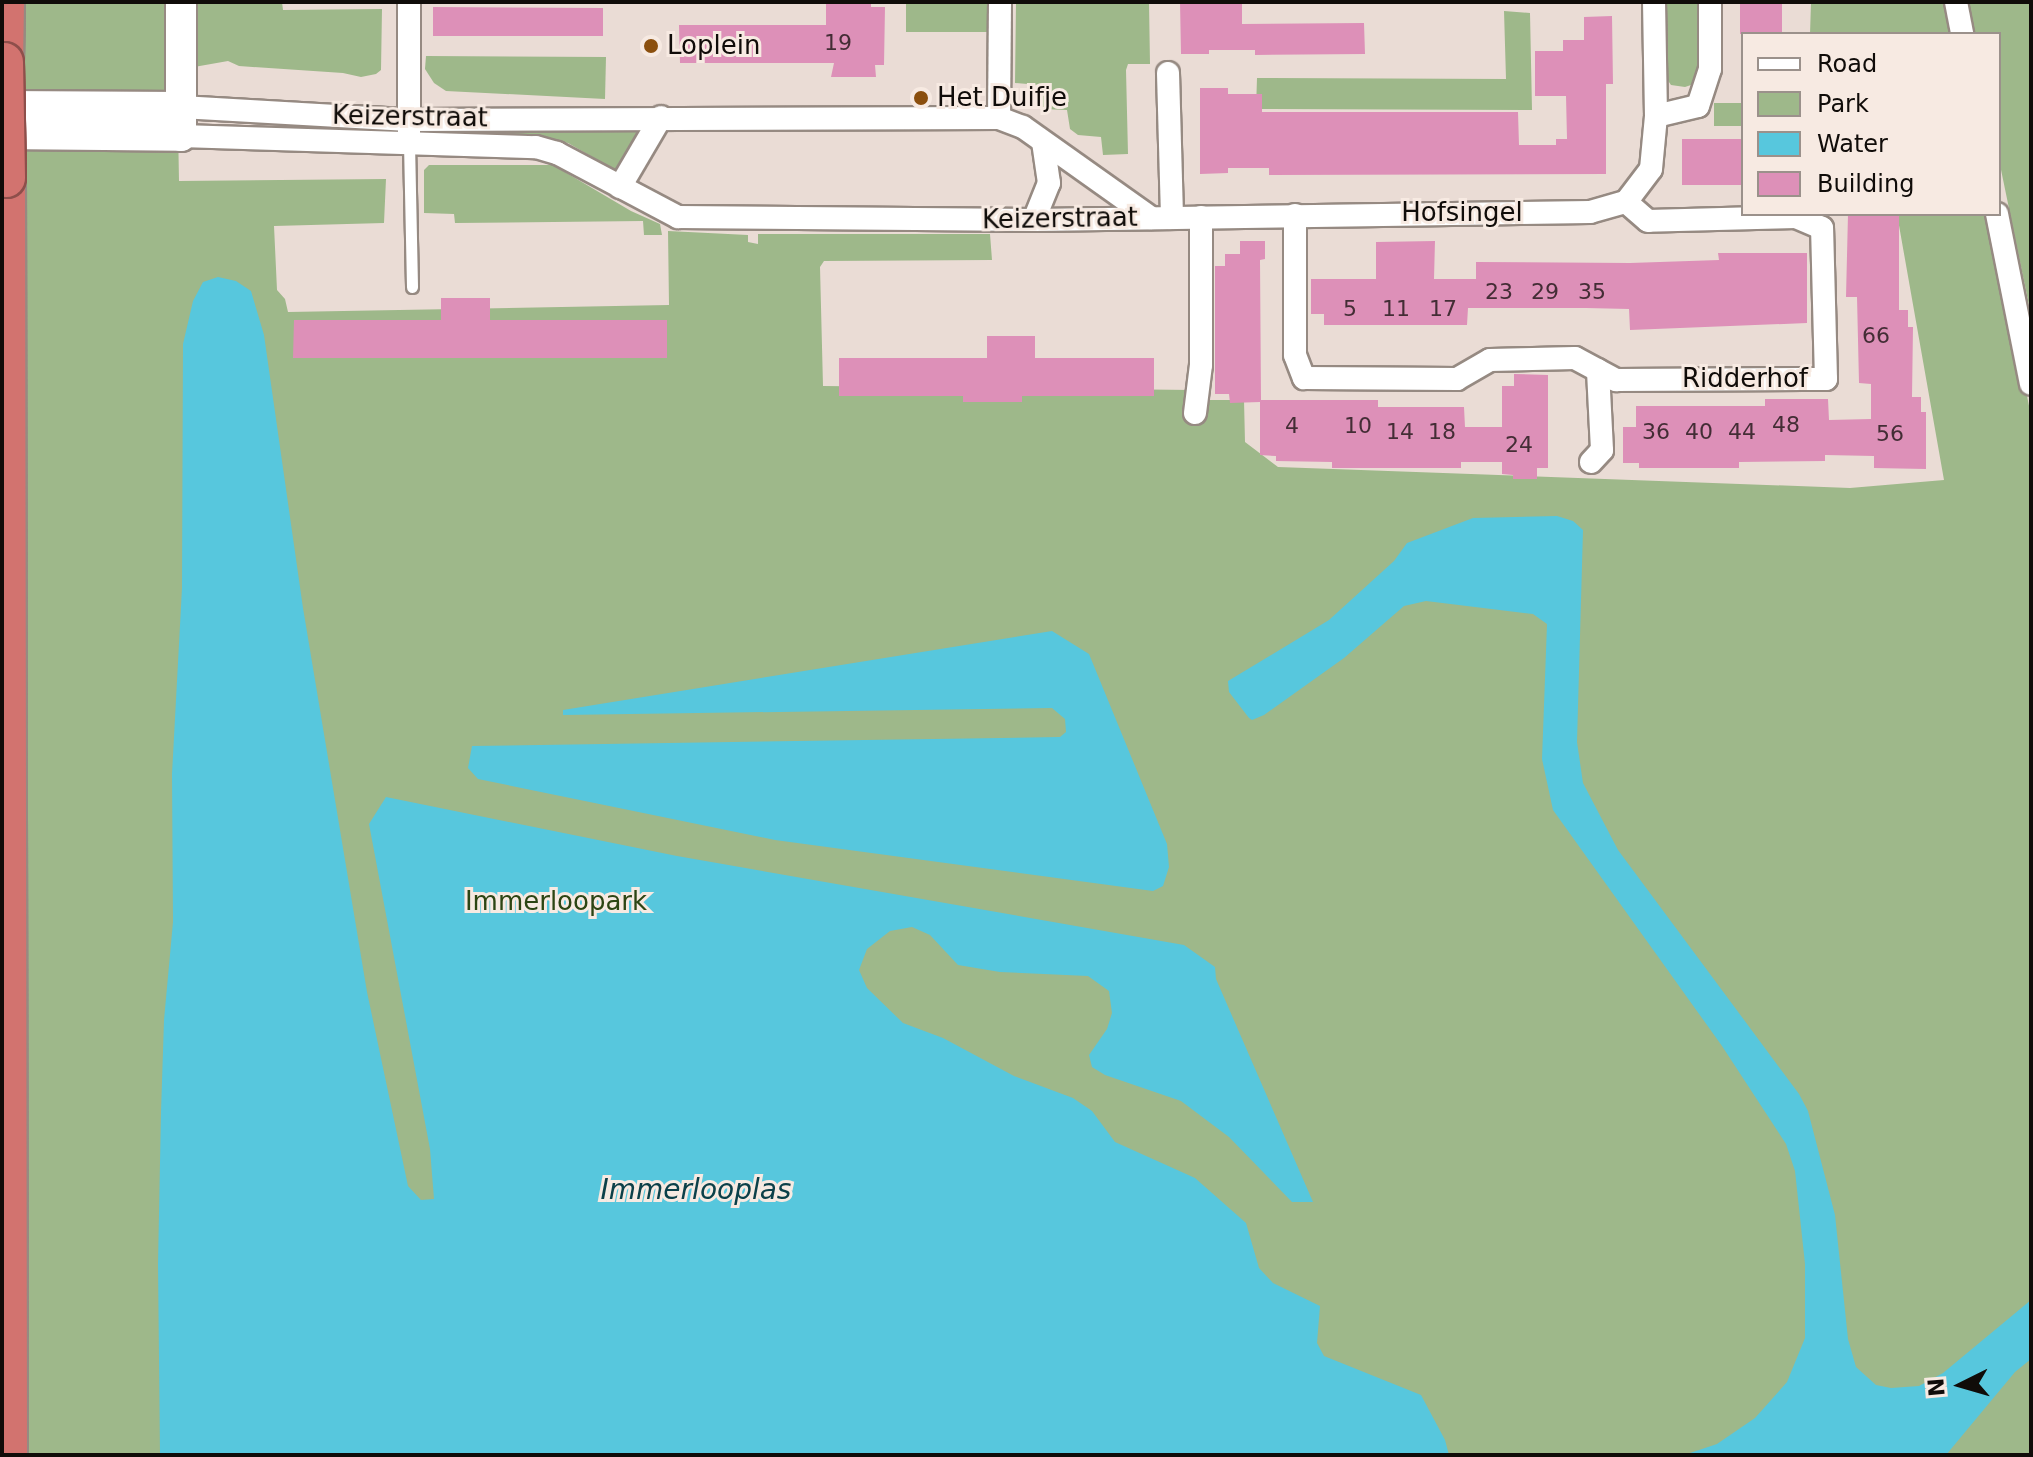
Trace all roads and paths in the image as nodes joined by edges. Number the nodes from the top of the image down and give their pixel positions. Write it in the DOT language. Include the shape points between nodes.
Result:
graph roads {
  1 [pos="5,2"];
  2 [pos="181,2"];
  3 [pos="409,2"];
  4 [pos="1000,2"];
  5 [pos="1654,2"];
  6 [pos="1710,2"];
  7 [pos="1956,2"];
  8 [pos="1962,32"];
  9 [pos="1168,73"];
  10 [pos="2,106"];
  11 [pos="1656,116"];
  12 [pos="661,117"];
  13 [pos="999,118"];
  14 [pos="409,120"];
  15 [pos="56,121"];
  16 [pos="181,122"];
  17 [pos="2,134"];
  18 [pos="1043,142"];
  19 [pos="409,143"];
  20 [pos="620,187"];
  21 [pos="1626,202"];
  22 [pos="1295,215"];
  23 [pos="1997,216"];
  24 [pos="1201,217"];
  25 [pos="1162,218"];
  26 [pos="1034,220"];
  27 [pos="412,287"];
  28 [pos="1598,370"];
  29 [pos="2031,384"];
  30 [pos="1195,413"];
  31 [pos="1591,462"];
  32 [pos="8,1455"];
  1 -- 32 [label="highway, bridge"];
  2 -- 16 [label="street"];
  3 -- 14 [label="street"];
  4 -- 13 [label="street"];
  5 -- 11 [label="street"];
  6 -- 11 [label="street" via="1710,69 1698,106"];
  7 -- 8 [label="street"];
  9 -- 25 [label="street"];
  10 -- 15 [label="street"];
  11 -- 21 [label="street" via="1651,169"];
  12 -- 13 [label="street, Keizerstraat"];
  12 -- 14 [label="street, Keizerstraat"];
  12 -- 20 [label="street"];
  13 -- 18 [label="street, Keizerstraat"];
  14 -- 16 [label="street, Keizerstraat"];
  14 -- 19 [label="street"];
  15 -- 16 [label="street, Keizerstraat"];
  15 -- 17 [label="street"];
  16 -- 19 [label="street, Keizerstraat"];
  18 -- 25 [label="street, Keizerstraat"];
  18 -- 26 [label="street" via="1049,183"];
  19 -- 20 [label="street, Keizerstraat" via="536,147"];
  19 -- 27 [label="lane"];
  20 -- 26 [label="street, Keizerstraat" via="678,217"];
  21 -- 22 [label="street, Hofsingel" via="1590,212"];
  21 -- 28 [label="street, Ridderhof" via="1648,221 1796,217 1822,228 1826,379 1616,380"];
  22 -- 24 [label="street, Hofsingel"];
  22 -- 28 [label="street, Ridderhof" via="1295,355 1304,378 1457,379 1490,360 1575,358"];
  23 -- 29 [label="street"];
  24 -- 25 [label="street, Hofsingel"];
  24 -- 30 [label="street" via="1201,365"];
  25 -- 26 [label="street, Keizerstraat"];
  28 -- 31 [label="street" via="1602,450"];
}
